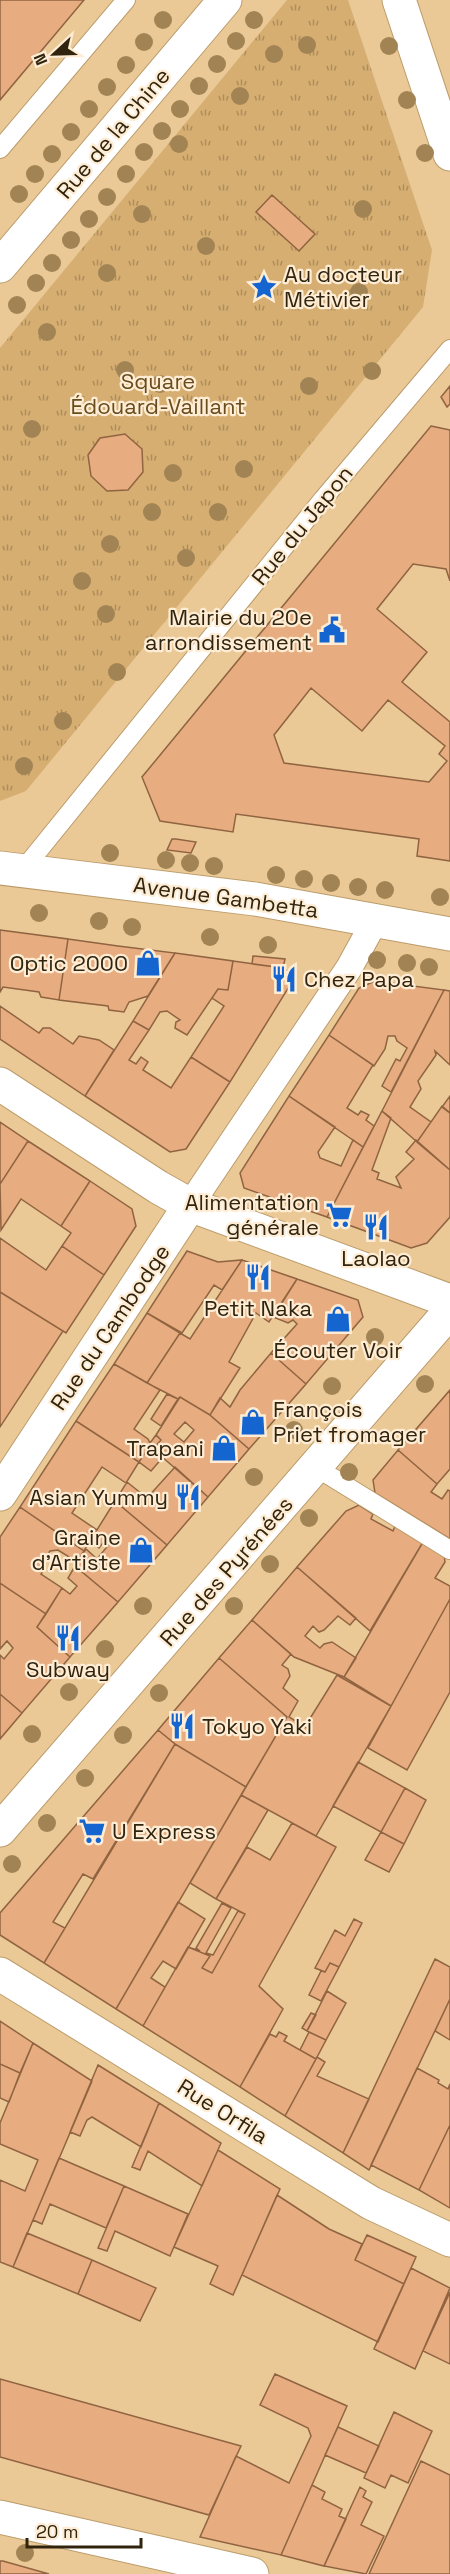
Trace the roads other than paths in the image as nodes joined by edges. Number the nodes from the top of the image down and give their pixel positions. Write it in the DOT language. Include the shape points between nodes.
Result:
graph roads {
  1 [pos="126,0"];
  2 [pos="225,0"];
  3 [pos="399,0"];
  4 [pos="0,149"];
  5 [pos="450,154"];
  6 [pos="0,266"];
  7 [pos="450,349"];
  8 [pos="11,870"];
  9 [pos="376,919"];
  10 [pos="450,934"];
  11 [pos="0,1084"];
  12 [pos="190,1205"];
  13 [pos="450,1301"];
  14 [pos="450,1311"];
  15 [pos="316,1468"];
  16 [pos="0,1494"];
  17 [pos="450,1550"];
  18 [pos="0,1830"];
  19 [pos="0,1974"];
  20 [pos="450,2240"];
  21 [pos="0,2517"];
  22 [pos="252,2574"];
  1 -- 4 [label="lane"];
  2 -- 6 [label="street, Rue de la Chine"];
  3 -- 5 [label="street"];
  7 -- 8 [label="lane, Rue du Japon"];
  8 -- 9 [label="street, Avenue Gambetta" via="255,899"];
  9 -- 10 [label="street, Avenue Gambetta"];
  9 -- 12 [label="street, Rue du Cambodge" via="349,968"];
  11 -- 12 [label="street"];
  12 -- 13 [label="street"];
  12 -- 16 [label="street, Rue du Cambodge"];
  14 -- 15 [label="street, Rue des Pyrénées"];
  15 -- 17 [label="lane"];
  15 -- 18 [label="street, Rue des Pyrénées"];
  19 -- 20 [label="street, Rue Orfila" via="371,2203"];
  21 -- 22 [label="street"];
}
